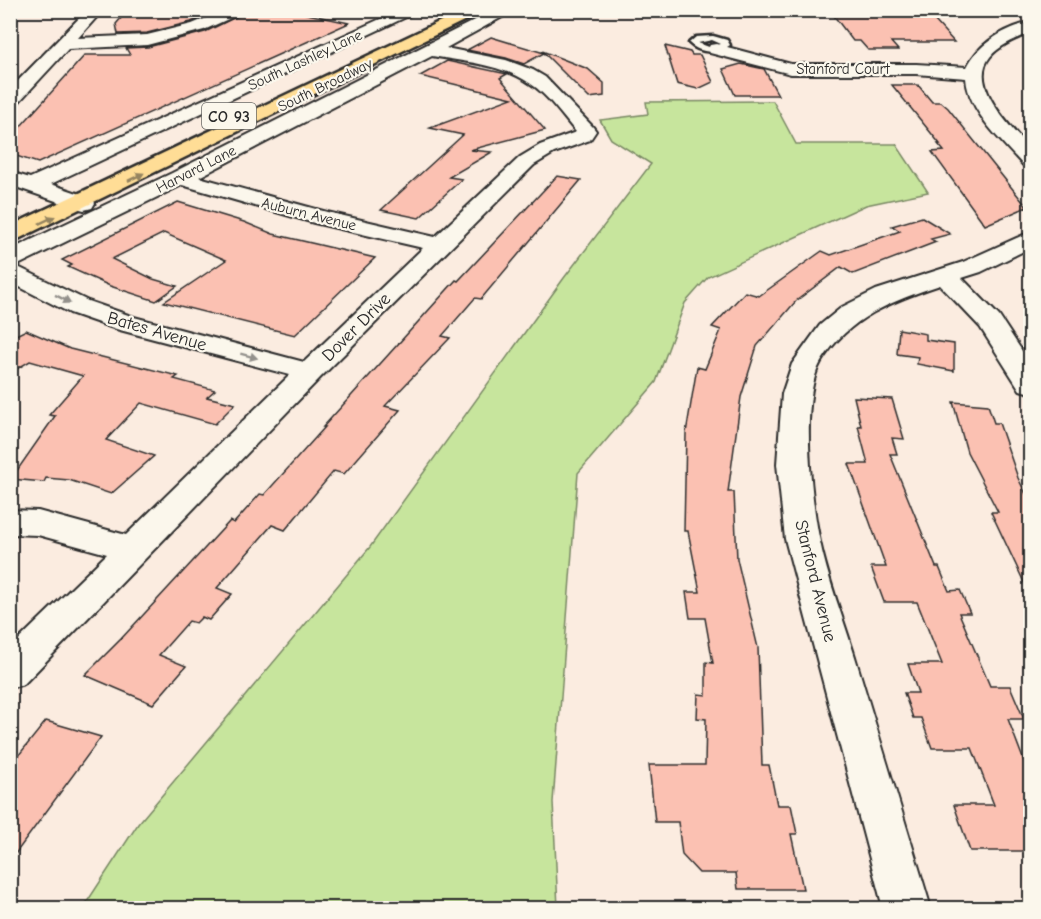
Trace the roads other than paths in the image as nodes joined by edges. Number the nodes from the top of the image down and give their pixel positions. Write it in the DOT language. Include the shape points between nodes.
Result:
graph roads {
  1 [pos="96,10"];
  2 [pos="241,10"];
  3 [pos="414,10"];
  4 [pos="447,10"];
  5 [pos="478,10"];
  6 [pos="508,10"];
  7 [pos="1030,27"];
  8 [pos="64,44"];
  9 [pos="716,49"];
  10 [pos="429,50"];
  11 [pos="972,73"];
  12 [pos="10,100"];
  13 [pos="1028,155"];
  14 [pos="10,178"];
  15 [pos="180,178"];
  16 [pos="32,185"];
  17 [pos="72,199"];
  18 [pos="10,218"];
  19 [pos="10,236"];
  20 [pos="1030,239"];
  21 [pos="440,245"];
  22 [pos="10,260"];
  23 [pos="10,272"];
  24 [pos="946,276"];
  25 [pos="310,372"];
  26 [pos="1028,375"];
  27 [pos="10,522"];
  28 [pos="132,549"];
  29 [pos="10,673"];
  30 [pos="907,909"];
  1 -- 8 [label="street"];
  2 -- 8 [label="street" via="198,27 147,40"];
  3 -- 16 [label="street, South Lashley Lane"];
  4 -- 17 [label="main road, South Broadway / CO 93"];
  17 -- 5 [label="main road, South Broadway / CO 93, one-way"];
  6 -- 10 [label="street, Harvard Lane"];
  7 -- 11 [label="street" via="995,42"];
  8 -- 12 [label="street"];
  9 -- 11 [label="street, Stanford Court" via="790,69"];
  10 -- 15 [label="street, Harvard Lane"];
  10 -- 21 [label="street, Dover Drive" via="530,75 586,131 583,136 527,161"];
  11 -- 13 [label="street" via="975,90 987,112"];
  14 -- 16 [label="street"];
  15 -- 21 [label="street, Auburn Avenue" via="322,218"];
  15 -- 22 [label="street, Harvard Lane"];
  16 -- 17 [label="street"];
  17 -- 18 [label="main road, South Broadway / CO 93"];
  19 -- 17 [label="main road, South Broadway / CO 93, one-way"];
  20 -- 24 [label="street, Stanford Avenue"];
  21 -- 25 [label="street, Dover Drive"];
  23 -- 25 [label="street, Bates Avenue, one-way" via="79,307 125,323"];
  24 -- 26 [label="street" via="990,322"];
  24 -- 30 [label="street, Stanford Avenue" via="885,295 851,313 830,331 806,364 797,394 793,464 802,539"];
  25 -- 28 [label="street, Dover Drive"];
  27 -- 28 [label="street" via="38,523"];
  28 -- 29 [label="street, Dover Drive"];
}
